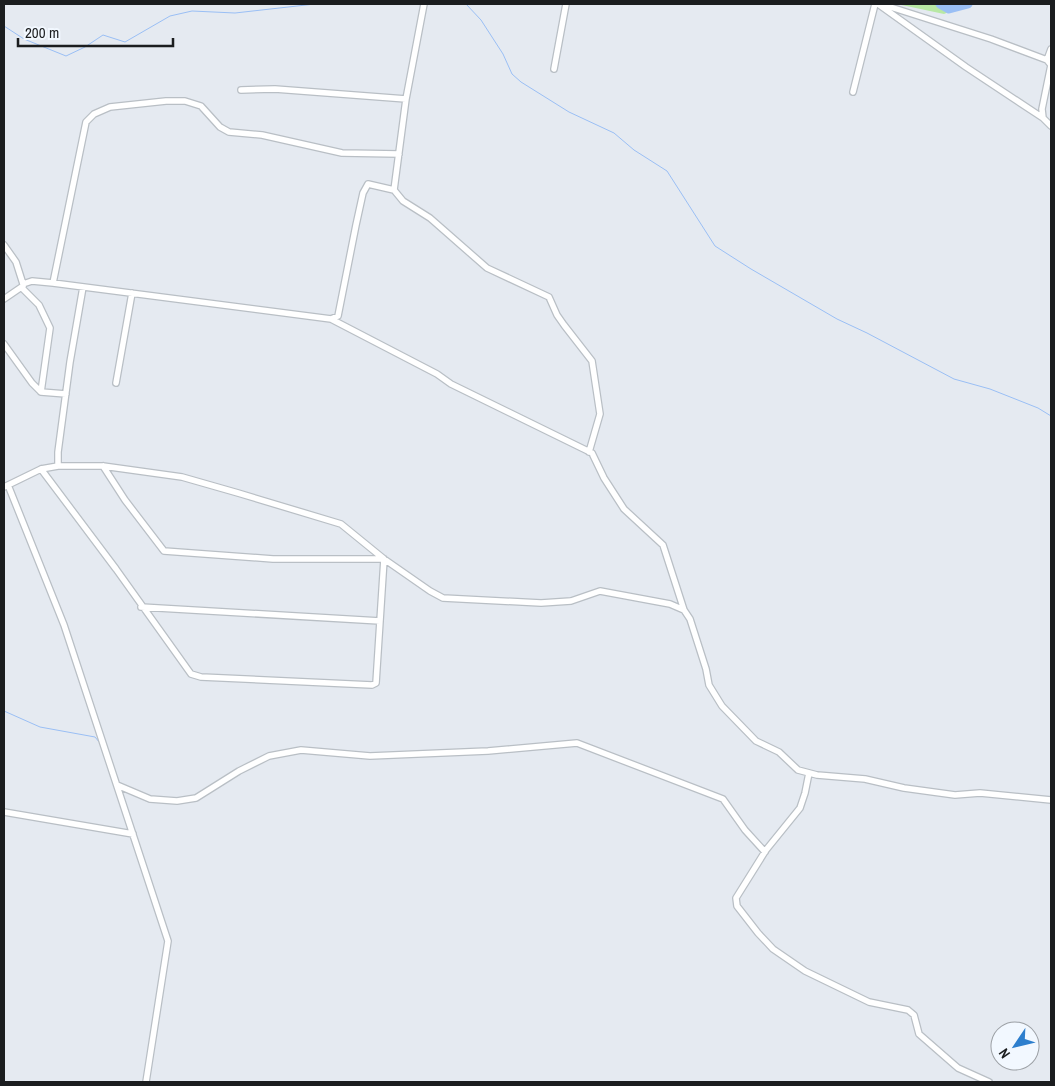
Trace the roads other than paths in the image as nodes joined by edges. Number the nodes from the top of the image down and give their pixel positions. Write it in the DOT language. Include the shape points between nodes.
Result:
graph roads {
  1 [pos="424,4"];
  2 [pos="566,4"];
  3 [pos="878,4"];
  4 [pos="1051,49"];
  5 [pos="1050,63"];
  6 [pos="554,69"];
  7 [pos="241,90"];
  8 [pos="853,92"];
  9 [pos="406,99"];
  10 [pos="1043,118"];
  11 [pos="1051,126"];
  12 [pos="399,154"];
  13 [pos="394,190"];
  14 [pos="4,245"];
  15 [pos="53,283"];
  16 [pos="22,286"];
  17 [pos="83,287"];
  18 [pos="132,293"];
  19 [pos="4,299"];
  20 [pos="330,319"];
  21 [pos="4,344"];
  22 [pos="116,383"];
  23 [pos="41,392"];
  24 [pos="66,394"];
  25 [pos="588,452"];
  26 [pos="58,466"];
  27 [pos="103,466"];
  28 [pos="41,469"];
  29 [pos="6,486"];
  30 [pos="384,559"];
  31 [pos="141,606"];
  32 [pos="684,610"];
  33 [pos="380,621"];
  34 [pos="809,773"];
  35 [pos="117,785"];
  36 [pos="1051,800"];
  37 [pos="4,812"];
  38 [pos="133,834"];
  39 [pos="765,852"];
  40 [pos="146,1082"];
  41 [pos="989,1082"];
  1 -- 9 [label="street"];
  2 -- 6 [label="street"];
  3 -- 5 [label="street" via="991,39"];
  3 -- 8 [label="street"];
  3 -- 10 [label="street"];
  4 -- 5 [label="street"];
  5 -- 10 [label="street"];
  7 -- 9 [label="street" via="275,89"];
  9 -- 12 [label="street"];
  10 -- 11 [label="street"];
  12 -- 13 [label="street"];
  12 -- 15 [label="street" via="342,153 262,135 229,132 201,106 185,101 110,107 94,114 86,122"];
  13 -- 20 [label="street" via="368,184 366,188 338,316"];
  13 -- 25 [label="street" via="403,201 430,218 487,268 549,298 557,315 592,362 600,414"];
  14 -- 16 [label="street" via="16,262"];
  15 -- 16 [label="street" via="32,281"];
  15 -- 17 [label="street"];
  16 -- 19 [label="street"];
  16 -- 23 [label="street" via="39,304 50,328"];
  17 -- 18 [label="street"];
  17 -- 24 [label="street"];
  18 -- 20 [label="street"];
  18 -- 22 [label="street"];
  20 -- 25 [label="street"];
  21 -- 23 [label="street"];
  23 -- 24 [label="street"];
  24 -- 26 [label="street"];
  25 -- 32 [label="street" via="592,453 624,509 663,545"];
  26 -- 27 [label="street"];
  26 -- 28 [label="street"];
  27 -- 30 [label="street" via="182,478 341,524"];
  27 -- 30 [label="street" via="164,551 274,559"];
  28 -- 29 [label="street"];
  28 -- 31 [label="street"];
  29 -- 35 [label="street" via="64,625"];
  30 -- 32 [label="street" via="443,598 541,603 571,601 600,591 670,604"];
  30 -- 33 [label="street"];
  31 -- 33 [label="street"];
  31 -- 33 [label="street" via="191,674 201,677 374,685"];
  32 -- 34 [label="street" via="690,619 709,685 722,706 756,741 779,752 798,770"];
  34 -- 36 [label="street" via="955,794 980,793"];
  34 -- 39 [label="street" via="800,808"];
  35 -- 38 [label="street"];
  35 -- 39 [label="street" via="150,799 177,801 196,798 239,770 269,756 301,750 370,756 577,743 722,799"];
  37 -- 38 [label="street"];
  38 -- 40 [label="street" via="168,941"];
  39 -- 41 [label="street" via="736,898 737,906 773,949 805,971 869,1002 908,1010 914,1015 920,1034 958,1068"];
}
